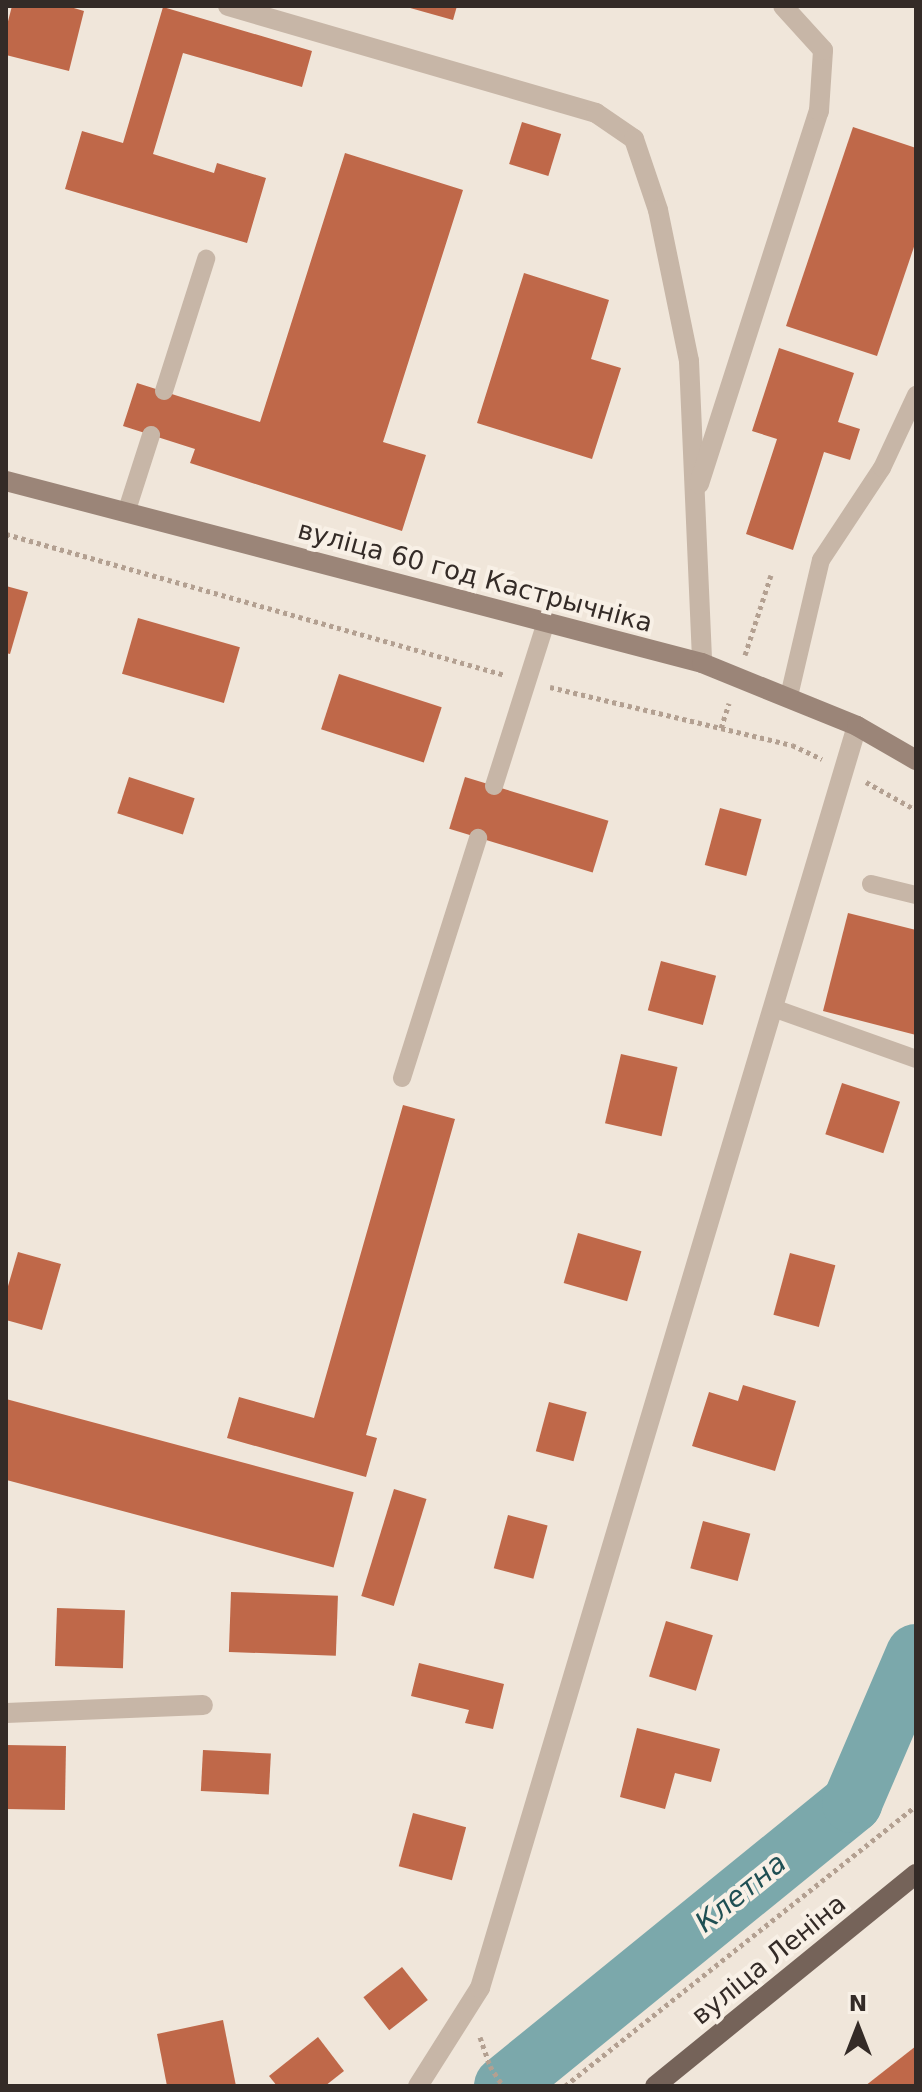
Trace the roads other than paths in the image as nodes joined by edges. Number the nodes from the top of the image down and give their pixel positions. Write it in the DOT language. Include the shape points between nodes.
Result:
graph roads {
  1 [pos="228,6"];
  2 [pos="783,6"];
  3 [pos="206,259"];
  4 [pos="164,391"];
  5 [pos="916,395"];
  6 [pos="151,435"];
  7 [pos="6,481"];
  8 [pos="695,497"];
  9 [pos="126,513"];
  10 [pos="546,622"];
  11 [pos="702,663"];
  12 [pos="789,696"];
  13 [pos="857,726"];
  14 [pos="916,760"];
  15 [pos="494,786"];
  16 [pos="478,838"];
  17 [pos="871,884"];
  18 [pos="916,895"];
  19 [pos="773,1008"];
  20 [pos="916,1059"];
  21 [pos="402,1078"];
  22 [pos="203,1705"];
  23 [pos="6,1713"];
  24 [pos="916,1874"];
  25 [pos="418,2086"];
  26 [pos="655,2086"];
  1 -- 8 [label="street" via="596,113 634,139 658,210 689,361"];
  2 -- 8 [label="street" via="823,50 819,111"];
  3 -- 4 [label="lane"];
  5 -- 12 [label="lane" via="882,468 821,560"];
  6 -- 9 [label="lane"];
  7 -- 9 [label="street, вуліца 60 год Кастрычніка"];
  8 -- 11 [label="street"];
  9 -- 10 [label="street, вуліца 60 год Кастрычніка"];
  10 -- 11 [label="street, вуліца 60 год Кастрычніка"];
  10 -- 15 [label="lane"];
  11 -- 12 [label="street, вуліца 60 год Кастрычніка"];
  12 -- 13 [label="street, вуліца 60 год Кастрычніка"];
  13 -- 14 [label="street, вуліца 60 год Кастрычніка"];
  13 -- 19 [label="street"];
  16 -- 21 [label="lane"];
  17 -- 18 [label="lane"];
  19 -- 20 [label="lane"];
  19 -- 25 [label="street" via="480,1988"];
  22 -- 23 [label="street"];
  24 -- 26 [label="main road, вуліца Леніна"];
}
